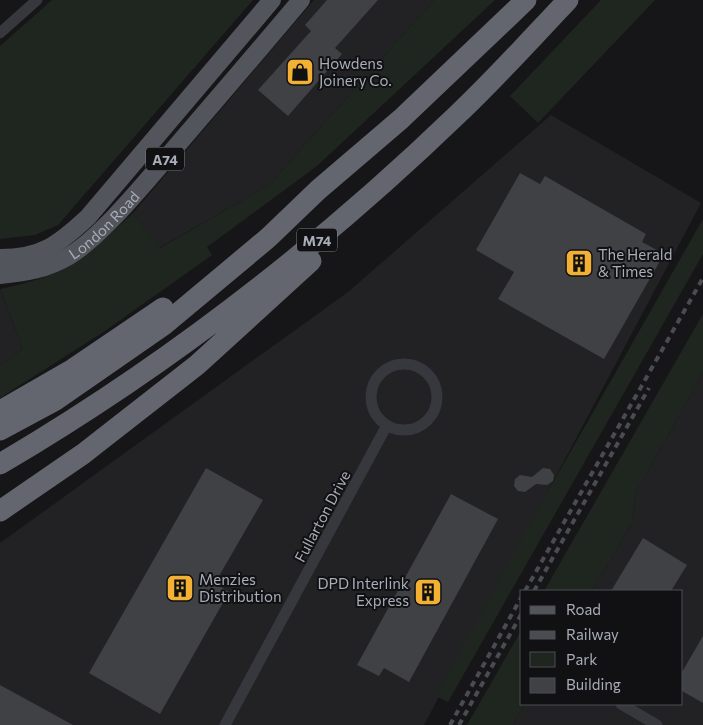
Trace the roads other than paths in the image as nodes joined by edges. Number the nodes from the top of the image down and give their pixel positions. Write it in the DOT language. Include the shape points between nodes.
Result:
graph roads {
  1 [pos="37,0"];
  2 [pos="272,0"];
  3 [pos="301,0"];
  4 [pos="526,0"];
  5 [pos="568,0"];
  6 [pos="0,33"];
  7 [pos="458,114"];
  8 [pos="268,238"];
  9 [pos="0,258"];
  10 [pos="0,275"];
  11 [pos="0,411"];
  12 [pos="387,425"];
  13 [pos="0,430"];
  14 [pos="0,464"];
  15 [pos="0,511"];
  16 [pos="623,705"];
  17 [pos="225,725"];
  18 [pos="657,725"];
  1 -- 6 [label="street"];
  2 -- 9 [label="main road, London Road / A74" via="88,217 46,251 19,258"];
  3 -- 10 [label="main road, London Road / A74" via="129,201 84,244 49,267"];
  4 -- 8 [label="highway, M74" via="401,119"];
  5 -- 7 [label="highway, M74"];
  7 -- 14 [label="highway, M74" via="312,245 176,349"];
  7 -- 15 [label="highway, M74" via="318,255 197,365 83,454"];
  8 -- 11 [label="highway, M74" via="73,368"];
  8 -- 13 [label="highway, M74" via="165,324 54,402"];
  12 -- 12 [label="street" via="373,405 372,390 376,381 382,373 400,364 426,372 436,387 433,414 417,428 397,429"];
  12 -- 17 [label="street, Fullarton Drive"];
  16 -- 18 [label="street"];
}
